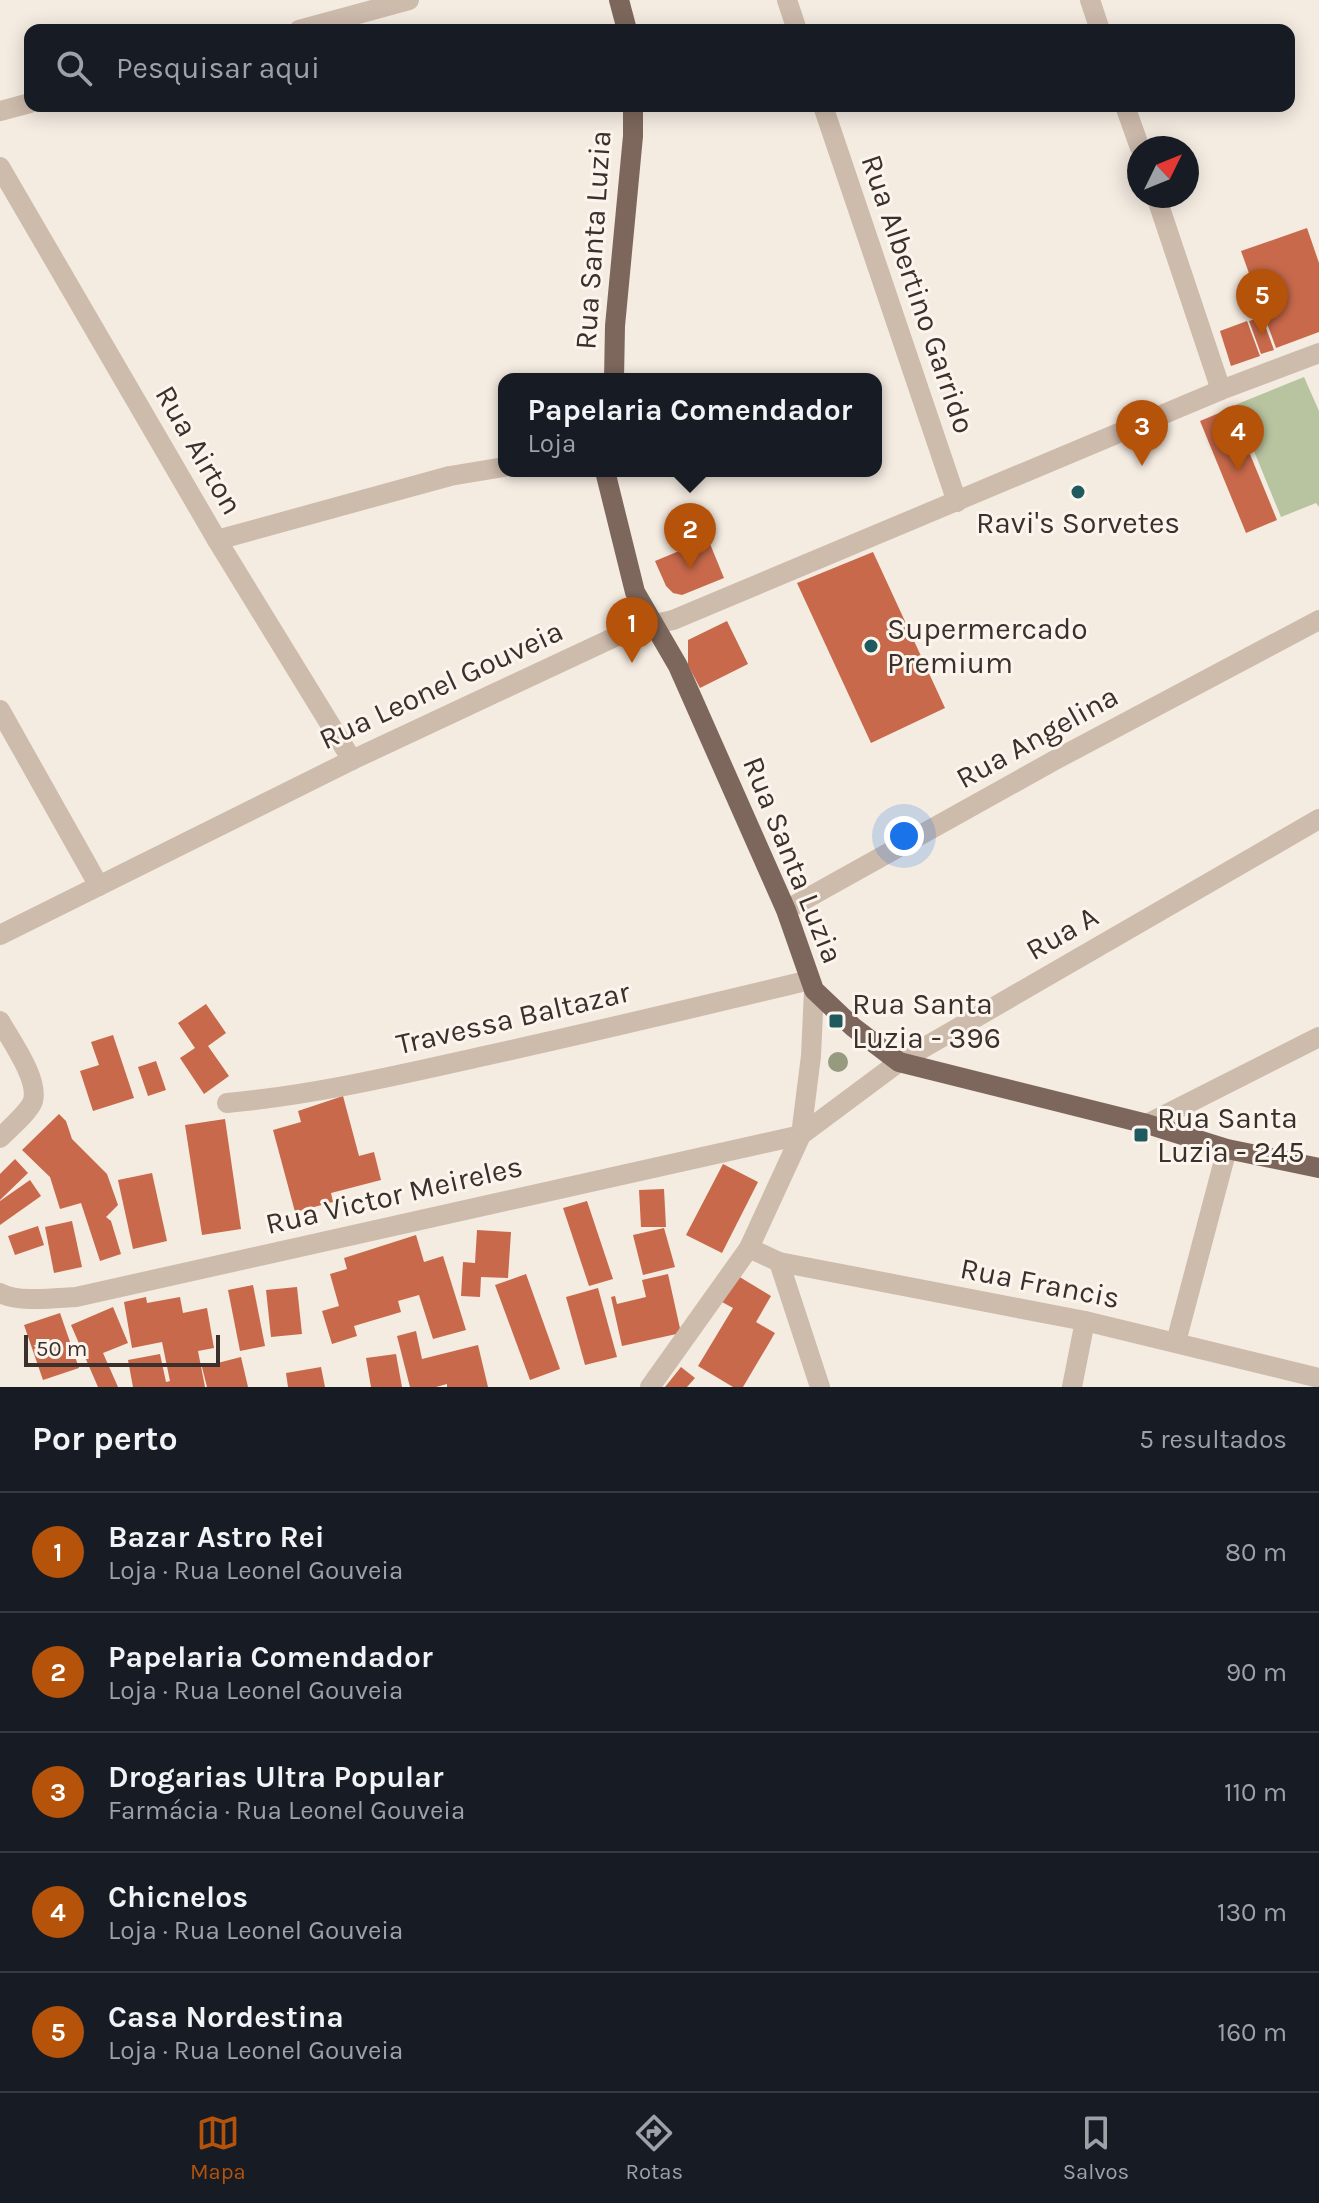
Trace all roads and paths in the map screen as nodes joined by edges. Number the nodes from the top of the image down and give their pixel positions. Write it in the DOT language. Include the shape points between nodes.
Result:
graph roads {
  1 [pos="409,0"];
  2 [pos="619,0"];
  3 [pos="787,0"];
  4 [pos="1090,0"];
  5 [pos="321,24"];
  6 [pos="625,24"];
  7 [pos="795,24"];
  8 [pos="1098,24"];
  9 [pos="24,105"];
  10 [pos="0,111"];
  11 [pos="633,112"];
  12 [pos="825,112"];
  13 [pos="1127,112"];
  14 [pos="1136,136"];
  15 [pos="0,167"];
  16 [pos="1160,208"];
  17 [pos="1319,353"];
  18 [pos="614,373"];
  19 [pos="1221,390"];
  20 [pos="498,468"];
  21 [pos="606,477"];
  22 [pos="957,502"];
  23 [pos="217,540"];
  24 [pos="1319,620"];
  25 [pos="652,623"];
  26 [pos="0,710"];
  27 [pos="352,760"];
  28 [pos="1319,819"];
  29 [pos="99,886"];
  30 [pos="786,910"];
  31 [pos="0,935"];
  32 [pos="812,985"];
  33 [pos="0,1021"];
  34 [pos="1319,1037"];
  35 [pos="899,1062"];
  36 [pos="227,1103"];
  37 [pos="1147,1124"];
  38 [pos="801,1135"];
  39 [pos="0,1138"];
  40 [pos="1227,1149"];
  41 [pos="1319,1168"];
  42 [pos="749,1248"];
  43 [pos="779,1262"];
  44 [pos="0,1293"];
  45 [pos="1085,1321"];
  46 [pos="1176,1342"];
  47 [pos="1319,1378"];
  48 [pos="650,1387"];
  49 [pos="820,1387"];
  50 [pos="1072,1387"];
  1 -- 5 [label="street"];
  2 -- 6 [label="main road"];
  3 -- 7 [label="street"];
  4 -- 8 [label="street"];
  9 -- 10 [label="street"];
  11 -- 18 [label="main road, Rua Santa Luzia"];
  12 -- 22 [label="street, Rua Albertino Garrido"];
  13 -- 14 [label="street"];
  15 -- 23 [label="street, Rua Airton"];
  16 -- 19 [label="street"];
  17 -- 19 [label="street, Rua Leonel Gouveia"];
  19 -- 22 [label="street, Rua Leonel Gouveia"];
  20 -- 23 [label="street" via="450,476"];
  21 -- 25 [label="main road, Rua Santa Luzia" via="635,592"];
  22 -- 25 [label="street, Rua Leonel Gouveia" via="673,620"];
  23 -- 27 [label="street, Rua Airton"];
  24 -- 30 [label="street, Rua Angelina"];
  25 -- 27 [label="street, Rua Leonel Gouveia"];
  25 -- 30 [label="main road, Rua Santa Luzia" via="678,666"];
  26 -- 29 [label="street"];
  27 -- 29 [label="street, Rua Leonel Gouveia"];
  28 -- 35 [label="street, Rua A"];
  29 -- 31 [label="street, Rua Leonel Gouveia"];
  30 -- 32 [label="main road, Rua Santa Luzia"];
  32 -- 35 [label="main road, Rua Santa Luzia" via="853,1027"];
  32 -- 36 [label="street, Travessa Baltazar" via="356,1085"];
  32 -- 38 [label="street" via="811,1056"];
  33 -- 39 [label="street" via="34,1086 29,1108"];
  34 -- 37 [label="street"];
  35 -- 37 [label="main road, Rua Santa Luzia"];
  35 -- 38 [label="street, Rua A"];
  37 -- 40 [label="main road, Rua Santa Luzia"];
  38 -- 42 [label="street"];
  38 -- 44 [label="street, Rua Victor Meireles" via="76,1297"];
  40 -- 41 [label="main road, Rua Santa Luzia"];
  40 -- 46 [label="street"];
  42 -- 43 [label="street, Rua Francis"];
  42 -- 48 [label="street"];
  43 -- 45 [label="street, Rua Francis"];
  43 -- 49 [label="street"];
  45 -- 46 [label="street, Rua Francis"];
  45 -- 50 [label="street"];
  46 -- 47 [label="street, Rua Francis"];
}
